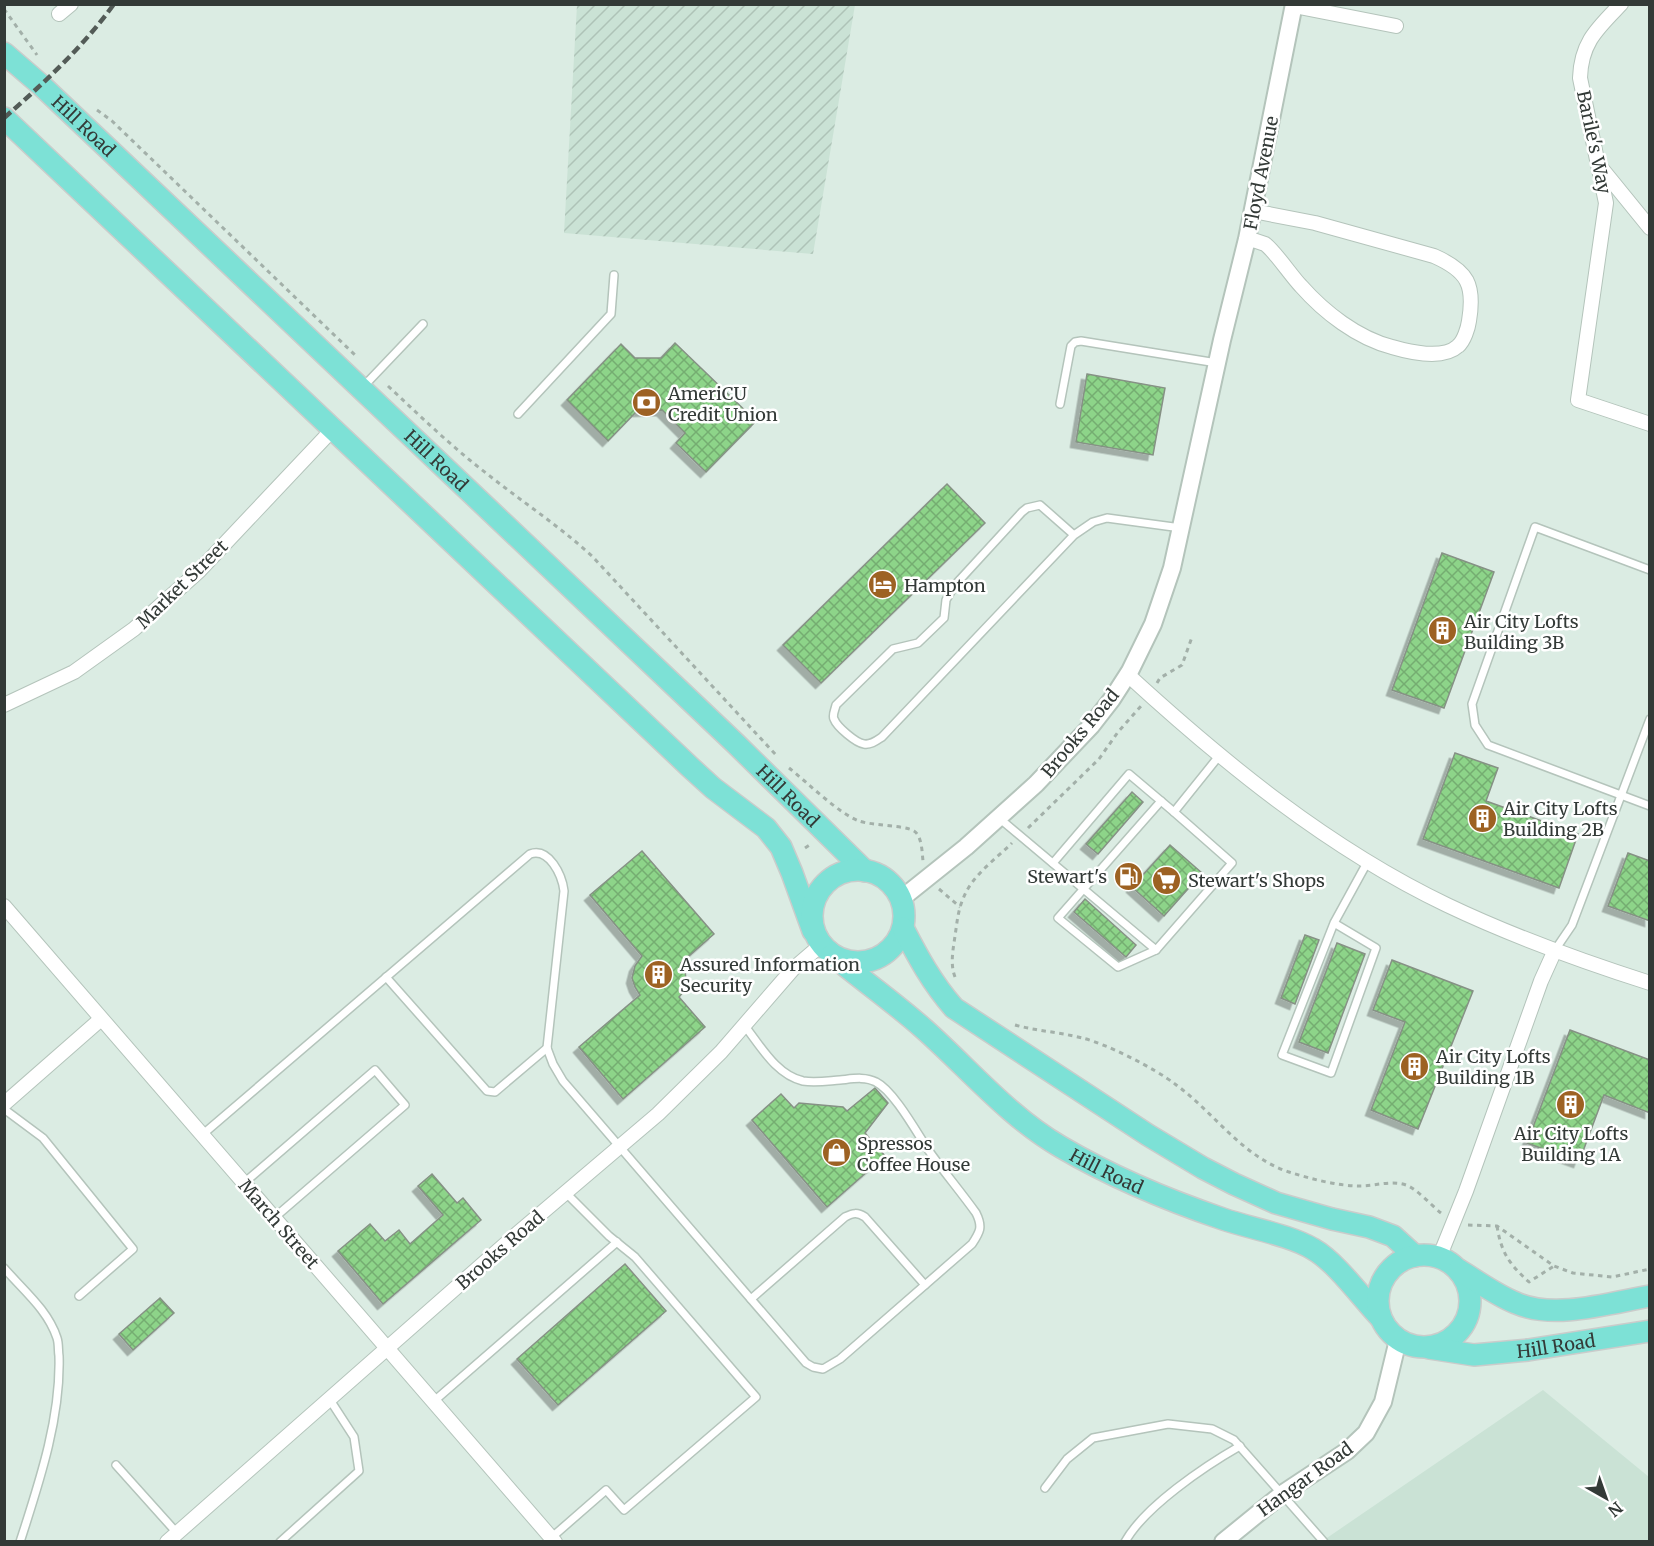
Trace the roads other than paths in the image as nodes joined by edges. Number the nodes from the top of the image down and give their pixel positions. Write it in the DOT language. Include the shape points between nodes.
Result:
graph roads {
  1 [pos="71,4"];
  2 [pos="1621,4"];
  3 [pos="1294,5"];
  4 [pos="59,14"];
  5 [pos="1396,26"];
  6 [pos="4,53"];
  7 [pos="4,118"];
  8 [pos="1600,168"];
  9 [pos="1253,211"];
  10 [pos="1650,228"];
  11 [pos="1247,238"];
  12 [pos="614,275"];
  13 [pos="423,324"];
  14 [pos="1222,340"];
  15 [pos="1217,363"];
  16 [pos="368,382"];
  17 [pos="1060,404"];
  18 [pos="518,414"];
  19 [pos="1650,424"];
  20 [pos="333,429"];
  21 [pos="1181,528"];
  22 [pos="1074,535"];
  23 [pos="1650,570"];
  24 [pos="1128,675"];
  25 [pos="4,705"];
  26 [pos="1650,719"];
  27 [pos="1219,756"];
  28 [pos="1621,796"];
  29 [pos="1161,801"];
  30 [pos="1650,806"];
  31 [pos="1174,812"];
  32 [pos="999,818"];
  33 [pos="1368,861"];
  34 [pos="1053,863"];
  35 [pos="865,871"];
  36 [pos="1084,889"];
  37 [pos="901,899"];
  38 [pos="4,906"];
  39 [pos="1334,923"];
  40 [pos="903,928"];
  41 [pos="822,944"];
  42 [pos="1156,950"];
  43 [pos="1555,950"];
  44 [pos="386,977"];
  45 [pos="1650,983"];
  46 [pos="101,1019"];
  47 [pos="744,1025"];
  48 [pos="547,1048"];
  49 [pos="4,1104"];
  50 [pos="4,1108"];
  51 [pos="202,1135"];
  52 [pos="619,1147"];
  53 [pos="244,1184"];
  54 [pos="566,1193"];
  55 [pos="274,1218"];
  56 [pos="617,1242"];
  57 [pos="1415,1256"];
  58 [pos="1440,1258"];
  59 [pos="4,1268"];
  60 [pos="1459,1270"];
  61 [pos="925,1285"];
  62 [pos="79,1296"];
  63 [pos="1650,1296"];
  64 [pos="751,1299"];
  65 [pos="1380,1317"];
  66 [pos="1650,1331"];
  67 [pos="1398,1340"];
  68 [pos="1426,1348"];
  69 [pos="387,1349"];
  70 [pos="330,1400"];
  71 [pos="433,1402"];
  72 [pos="1237,1443"];
  73 [pos="116,1464"];
  74 [pos="1045,1488"];
  75 [pos="1282,1494"];
  76 [pos="172,1537"];
  77 [pos="553,1540"];
  78 [pos="20,1542"];
  79 [pos="280,1542"];
  80 [pos="1125,1542"];
  81 [pos="1223,1542"];
  82 [pos="1324,1542"];
  1 -- 4 [label="street"];
  2 -- 8 [label="street, Barile's Way" via="1597,28 1581,62"];
  3 -- 5 [label="street"];
  3 -- 9 [label="street, Floyd Avenue"];
  6 -- 16 [label="main road, Hill Road"];
  7 -- 20 [label="main road"];
  8 -- 10 [label="street"];
  8 -- 19 [label="street, Barile's Way" via="1606,203 1578,400"];
  9 -- 11 [label="street, Floyd Avenue"];
  9 -- 11 [label="street" via="1315,224 1450,263 1470,286 1473,299 1468,327 1459,346 1443,353 1415,353 1363,336 1303,288 1266,245"];
  11 -- 14 [label="street, Floyd Avenue"];
  12 -- 18 [label="lane" via="611,314"];
  13 -- 16 [label="lane"];
  14 -- 15 [label="street, Brooks Road"];
  15 -- 17 [label="lane" via="1075,342"];
  15 -- 21 [label="street, Brooks Road"];
  16 -- 35 [label="main road, Hill Road"];
  20 -- 25 [label="street, Market Street" via="199,570 134,629 74,672"];
  20 -- 41 [label="main road" via="690,767 766,828 781,847"];
  21 -- 22 [label="lane" via="1107,518"];
  21 -- 24 [label="street, Brooks Road" via="1154,624"];
  22 -- 22 [label="lane" via="882,737 863,744 835,721 836,705 893,649 918,643 944,618 946,600 955,585 1022,512 1040,505"];
  23 -- 28 [label="lane" via="1535,527 1472,704 1475,725 1488,745"];
  24 -- 27 [label="street"];
  24 -- 32 [label="street, Brooks Road" via="1091,726"];
  26 -- 28 [label="lane"];
  27 -- 31 [label="lane"];
  27 -- 33 [label="street"];
  28 -- 30 [label="lane"];
  28 -- 43 [label="lane" via="1572,925"];
  29 -- 31 [label="lane"];
  29 -- 34 [label="lane" via="1129,774"];
  29 -- 36 [label="lane"];
  31 -- 42 [label="lane" via="1232,863"];
  32 -- 34 [label="lane"];
  32 -- 37 [label="street, Brooks Road"];
  33 -- 39 [label="lane"];
  33 -- 43 [label="street" via="1445,904"];
  34 -- 36 [label="lane"];
  35 -- 37 [label="main road" via="892,885"];
  35 -- 41 [label="main road" via="834,876 822,886 811,916"];
  36 -- 42 [label="lane"];
  36 -- 42 [label="lane" via="1058,918 1118,967"];
  37 -- 40 [label="main road"];
  38 -- 46 [label="street, March Street"];
  39 -- 39 [label="lane" via="1282,1055 1330,1073 1377,948"];
  40 -- 41 [label="main road" via="887,952 860,963 845,961"];
  40 -- 57 [label="main road" via="925,972 954,1008 1148,1135 1276,1203 1393,1236"];
  41 -- 47 [label="street, Brooks Road" via="793,969"];
  41 -- 65 [label="main road, Hill Road" via="923,1028 986,1089 1058,1146 1152,1193 1313,1249"];
  43 -- 45 [label="street"];
  43 -- 58 [label="street"];
  44 -- 48 [label="lane" via="487,1091 495,1092"];
  44 -- 48 [label="lane" via="530,854 542,854 560,874 564,891"];
  44 -- 51 [label="lane"];
  46 -- 49 [label="street"];
  46 -- 51 [label="street, March Street"];
  47 -- 52 [label="street, Brooks Road" via="687,1088"];
  47 -- 61 [label="lane" via="788,1075 813,1082 863,1078 882,1086 976,1213 980,1232 972,1244"];
  48 -- 52 [label="lane" via="563,1082"];
  50 -- 62 [label="lane" via="43,1138 134,1249"];
  51 -- 53 [label="street, March Street"];
  52 -- 54 [label="street, Brooks Road"];
  52 -- 64 [label="lane"];
  53 -- 55 [label="street, March Street"];
  53 -- 55 [label="lane" via="375,1070 405,1105"];
  54 -- 56 [label="lane"];
  54 -- 69 [label="street, Brooks Road"];
  55 -- 69 [label="street, March Street"];
  56 -- 71 [label="lane"];
  56 -- 77 [label="lane" via="635,1257 756,1397 624,1510 606,1490"];
  57 -- 58 [label="main road"];
  57 -- 65 [label="main road" via="1400,1261 1380,1285"];
  58 -- 60 [label="main road"];
  59 -- 78 [label="lane" via="46,1315 58,1340 53,1421"];
  60 -- 63 [label="main road, Hill Road" via="1516,1304 1536,1309 1559,1311"];
  60 -- 68 [label="main road" via="1467,1283 1469,1312 1453,1337"];
  61 -- 64 [label="lane" via="840,1359 823,1369 806,1363"];
  61 -- 64 [label="lane" via="865,1217 853,1213"];
  65 -- 67 [label="main road"];
  66 -- 68 [label="main road, Hill Road" via="1474,1355"];
  67 -- 68 [label="main road"];
  67 -- 75 [label="street, Hangar Road" via="1383,1402 1366,1433 1347,1451"];
  69 -- 70 [label="street, Brooks Road"];
  69 -- 71 [label="street, March Street"];
  70 -- 76 [label="street, Brooks Road"];
  70 -- 79 [label="lane" via="354,1437 359,1471"];
  71 -- 77 [label="street, March Street"];
  72 -- 74 [label="lane" via="1212,1428 1168,1424 1094,1438 1067,1459"];
  72 -- 75 [label="lane"];
  72 -- 80 [label="lane" via="1155,1507"];
  73 -- 76 [label="lane"];
  75 -- 81 [label="street, Hangar Road"];
  75 -- 82 [label="lane"];
}
